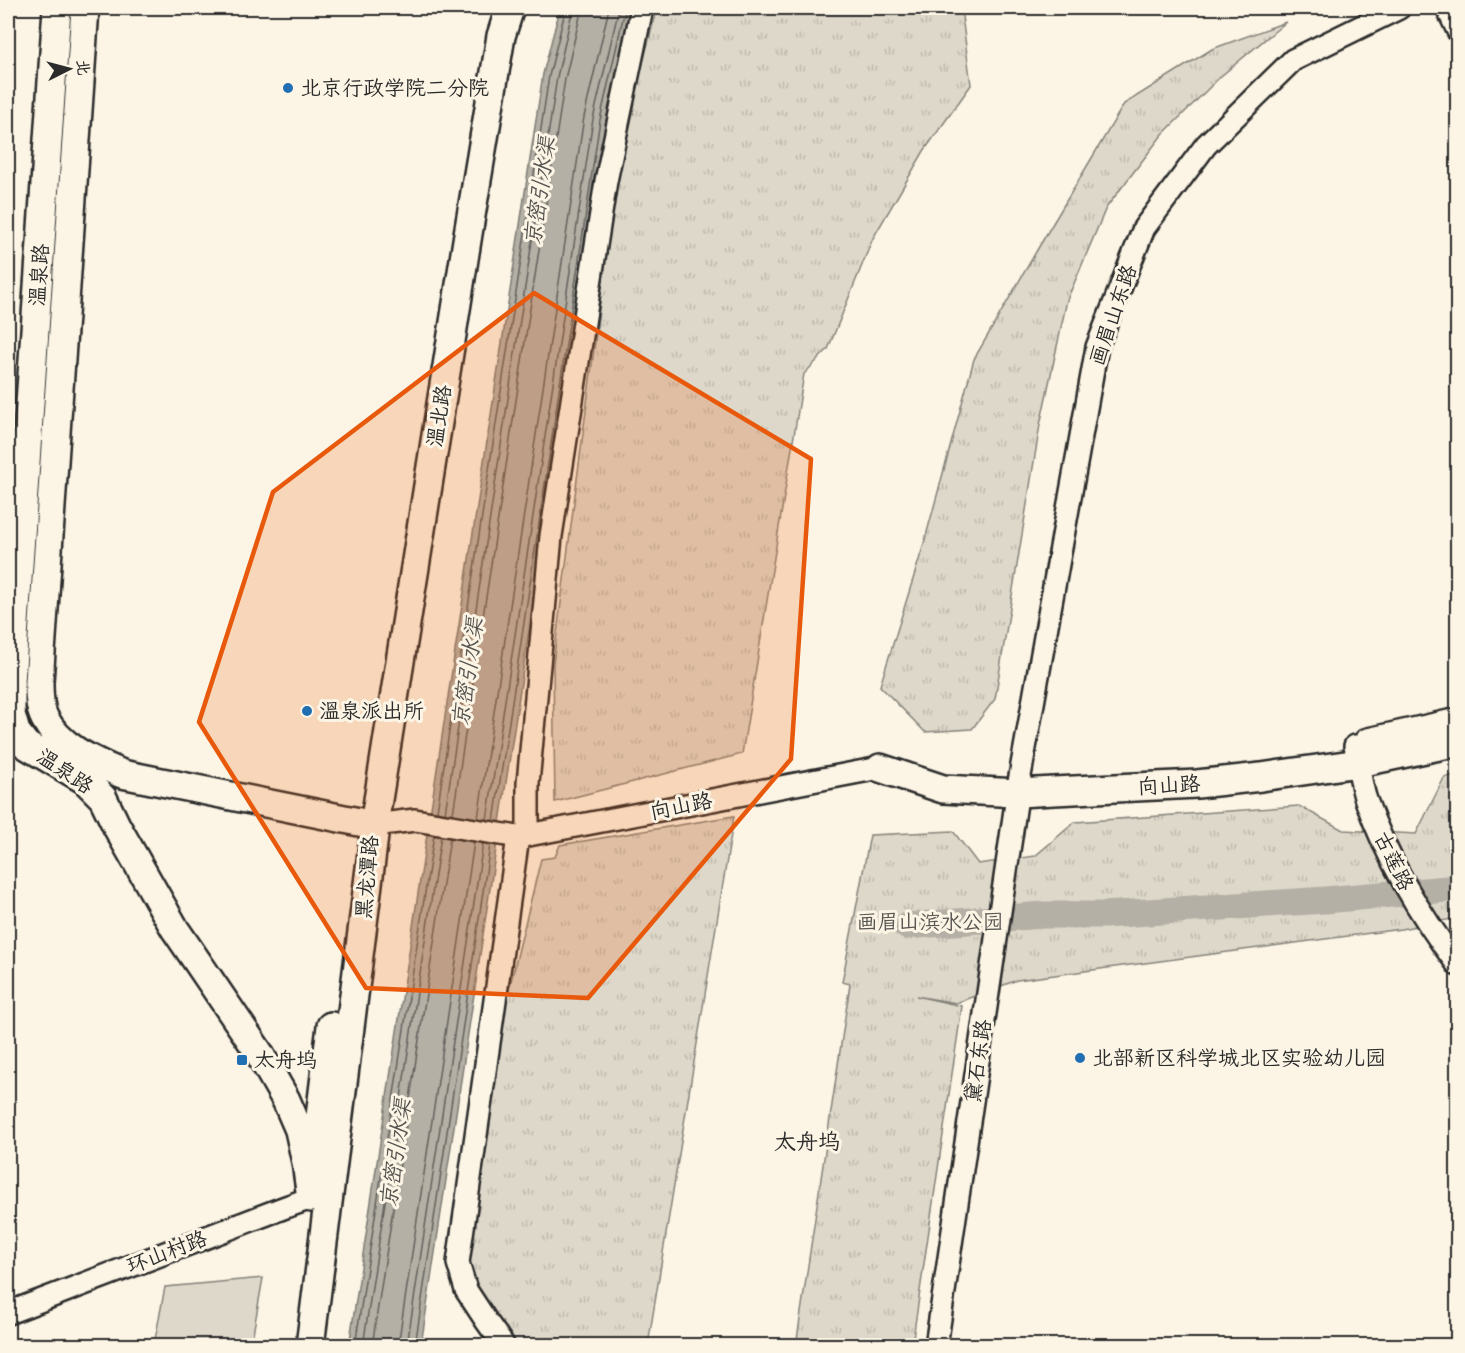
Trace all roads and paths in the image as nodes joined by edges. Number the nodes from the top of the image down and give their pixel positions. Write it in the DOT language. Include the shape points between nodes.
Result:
graph roads {
  1 [pos="57,8"];
  2 [pos="85,8"];
  3 [pos="510,8"];
  4 [pos="642,8"];
  5 [pos="1399,8"];
  6 [pos="1447,8"];
  7 [pos="1458,30"];
  8 [pos="11,682"];
  9 [pos="39,682"];
  10 [pos="1458,722"];
  11 [pos="1458,742"];
  12 [pos="1357,754"];
  13 [pos="880,768"];
  14 [pos="1019,784"];
  15 [pos="374,825"];
  16 [pos="523,836"];
  17 [pos="1458,965"];
  18 [pos="319,1199"];
  19 [pos="8,1313"];
  20 [pos="295,1346"];
  21 [pos="310,1346"];
  22 [pos="504,1346"];
  23 [pos="936,1346"];
  1 -- 8 [label="main road, 温泉路"];
  2 -- 9 [label="main road, 温泉路"];
  3 -- 15 [label="main road, 温北路" via="501,36 470,222"];
  4 -- 16 [label="street" via="606,181 551,536"];
  5 -- 14 [label="street, 画眉山东路" via="1293,60 1206,145 1144,228 1097,347"];
  6 -- 7 [label="street"];
  8 -- 9 [label="main road" via="14,696 22,700 31,697"];
  8 -- 18 [label="main road, 温泉路" via="11,714 16,732 26,745 85,780 103,798 175,930 258,1051 286,1100"];
  9 -- 15 [label="main road, 温泉路" via="45,719 61,741 122,774"];
  10 -- 12 [label="main road, 向山路"];
  11 -- 12 [label="main road, 向山路"];
  12 -- 14 [label="main road, 向山路" via="1261,777 1197,784"];
  12 -- 17 [label="street, 古莲路" via="1365,798 1396,870"];
  13 -- 14 [label="main road, 向山路" via="943,789"];
  13 -- 16 [label="street, 向山路"];
  14 -- 23 [label="street, 黛石东路"];
  15 -- 16 [label="street" via="415,820"];
  15 -- 18 [label="main road, 黑龙潭路" via="357,838 319,1113"];
  16 -- 22 [label="street" via="458,1263 466,1290"];
  18 -- 19 [label="street, 环山村路"];
  18 -- 20 [label="main road, 黑龙潭路" via="306,1252"];
  18 -- 21 [label="main road, 黑龙潭路"];
}
